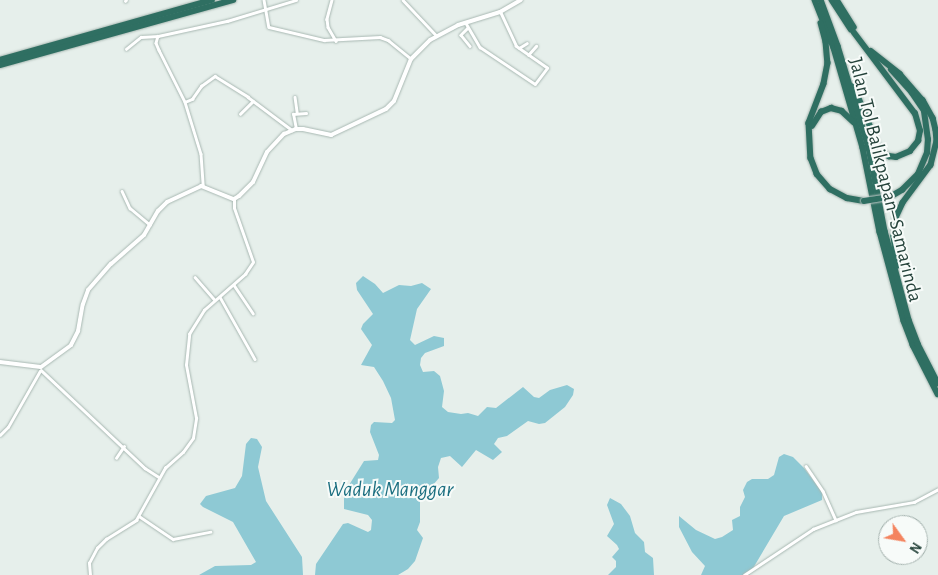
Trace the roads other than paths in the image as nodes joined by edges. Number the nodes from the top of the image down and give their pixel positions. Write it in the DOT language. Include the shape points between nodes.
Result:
graph roads {
  1 [pos="212,0"];
  2 [pos="233,0"];
  3 [pos="264,0"];
  4 [pos="296,0"];
  5 [pos="332,0"];
  6 [pos="404,0"];
  7 [pos="521,0"];
  8 [pos="814,0"];
  9 [pos="821,0"];
  10 [pos="832,0"];
  11 [pos="837,0"];
  12 [pos="266,8"];
  13 [pos="500,12"];
  14 [pos="466,22"];
  15 [pos="468,28"];
  16 [pos="854,30"];
  17 [pos="436,35"];
  18 [pos="158,36"];
  19 [pos="336,41"];
  20 [pos="527,43"];
  21 [pos="470,46"];
  22 [pos="536,46"];
  23 [pos="519,48"];
  24 [pos="126,49"];
  25 [pos="871,52"];
  26 [pos="528,55"];
  27 [pos="0,60"];
  28 [pos="412,60"];
  29 [pos="0,65"];
  30 [pos="844,66"];
  31 [pos="295,97"];
  32 [pos="253,101"];
  33 [pos="185,102"];
  34 [pos="296,112"];
  35 [pos="306,113"];
  36 [pos="240,114"];
  37 [pos="857,126"];
  38 [pos="294,130"];
  39 [pos="203,186"];
  40 [pos="122,191"];
  41 [pos="234,199"];
  42 [pos="865,200"];
  43 [pos="150,226"];
  44 [pos="194,278"];
  45 [pos="234,285"];
  46 [pos="220,297"];
  47 [pos="215,300"];
  48 [pos="904,301"];
  49 [pos="253,314"];
  50 [pos="256,359"];
  51 [pos="0,362"];
  52 [pos="41,368"];
  53 [pos="938,383"];
  54 [pos="938,394"];
  55 [pos="0,435"];
  56 [pos="124,446"];
  57 [pos="116,458"];
  58 [pos="806,466"];
  59 [pos="159,477"];
  60 [pos="938,489"];
  61 [pos="139,516"];
  62 [pos="836,520"];
  63 [pos="210,532"];
  64 [pos="90,575"];
  65 [pos="744,575"];
  1 -- 27 [label="highway"];
  2 -- 29 [label="highway"];
  3 -- 12 [label="street"];
  4 -- 12 [label="street"];
  5 -- 19 [label="street" via="327,20"];
  6 -- 17 [label="street"];
  7 -- 13 [label="street"];
  8 -- 37 [label="highway, Jalan Tol Balikpapan–Samarinda" via="834,48"];
  8 -- 42 [label="highway" via="826,42 828,63 824,84 809,123 811,158 817,174 830,189 847,198"];
  9 -- 30 [label="highway, Jalan Tol Balikpapan–Samarinda"];
  10 -- 16 [label="highway"];
  11 -- 16 [label="highway"];
  12 -- 18 [label="street" via="227,21"];
  12 -- 19 [label="street" via="269,27"];
  13 -- 14 [label="street"];
  13 -- 23 [label="street"];
  14 -- 15 [label="street"];
  14 -- 17 [label="street"];
  15 -- 21 [label="street" via="461,35"];
  15 -- 26 [label="street" via="478,46 534,84 547,68"];
  16 -- 25 [label="highway"];
  17 -- 28 [label="street"];
  18 -- 24 [label="street" via="141,37"];
  18 -- 33 [label="street" via="156,43"];
  19 -- 28 [label="street" via="380,37"];
  20 -- 23 [label="street"];
  22 -- 26 [label="street"];
  23 -- 26 [label="street"];
  25 -- 30 [label="highway" via="918,122 918,141 903,156 889,156 876,144"];
  25 -- 42 [label="highway, bridge" via="916,104 925,131 923,152 915,172 890,195"];
  25 -- 48 [label="highway" via="900,74 923,100 936,130 932,166 903,203 896,218 896,255"];
  28 -- 38 [label="street" via="394,101 386,109 331,135"];
  30 -- 48 [label="highway, Jalan Tol Balikpapan–Samarinda" via="869,148 885,231"];
  31 -- 34 [label="street"];
  32 -- 33 [label="street" via="215,76"];
  32 -- 36 [label="street"];
  32 -- 38 [label="street"];
  33 -- 39 [label="street" via="200,154"];
  34 -- 35 [label="street"];
  34 -- 38 [label="street" via="292,115"];
  37 -- 42 [label="highway" via="842,111 826,109 813,123 812,147 819,172 832,186"];
  37 -- 54 [label="highway, Jalan Tol Balikpapan–Samarinda" via="904,321"];
  38 -- 41 [label="street" via="284,134 269,150 252,182"];
  39 -- 41 [label="street"];
  39 -- 43 [label="street" via="165,204"];
  40 -- 43 [label="street" via="130,208"];
  41 -- 45 [label="street" via="234,208 253,262"];
  43 -- 52 [label="street" via="88,290 78,331 71,345"];
  44 -- 47 [label="street"];
  45 -- 46 [label="street"];
  45 -- 49 [label="street"];
  46 -- 47 [label="street"];
  46 -- 50 [label="street"];
  47 -- 59 [label="street" via="196,319 187,340 186,365 196,430 188,447"];
  48 -- 53 [label="highway, Jalan Tol Balikpapan–Samarinda" via="918,344"];
  51 -- 52 [label="street"];
  52 -- 55 [label="street" via="8,427"];
  52 -- 56 [label="street"];
  56 -- 57 [label="street"];
  56 -- 59 [label="street"];
  58 -- 62 [label="street" via="823,490"];
  59 -- 61 [label="street"];
  60 -- 62 [label="street" via="914,502 862,511"];
  61 -- 63 [label="street" via="173,539"];
  61 -- 64 [label="street" via="100,544 89,564"];
  62 -- 65 [label="street" via="808,532"];
}
